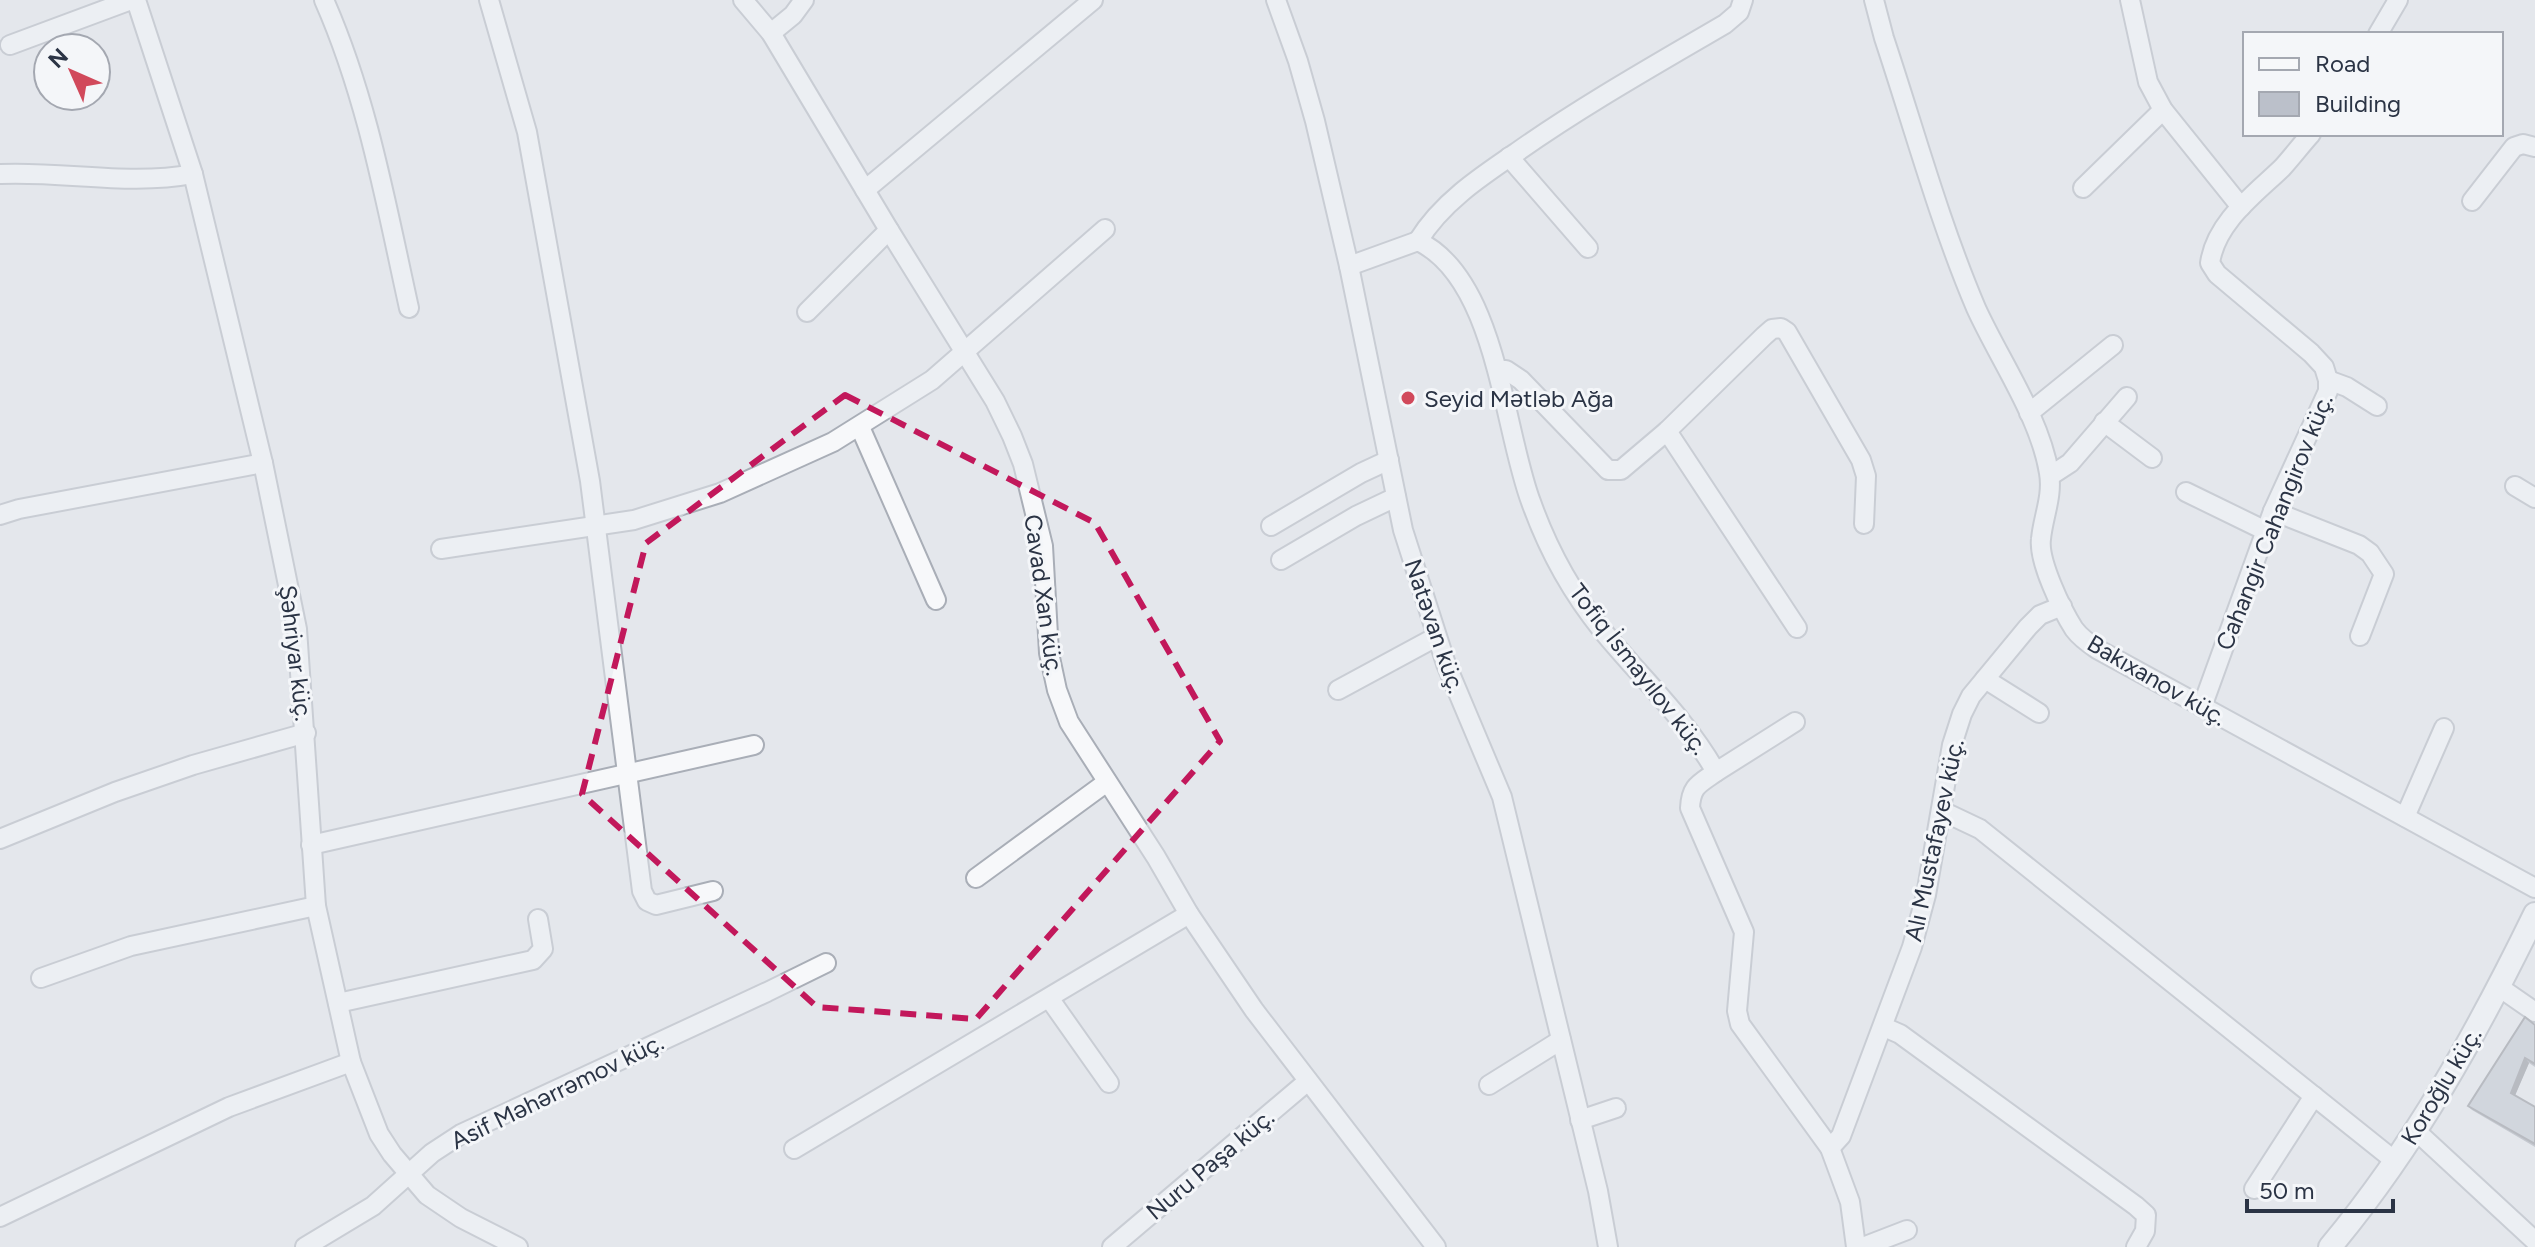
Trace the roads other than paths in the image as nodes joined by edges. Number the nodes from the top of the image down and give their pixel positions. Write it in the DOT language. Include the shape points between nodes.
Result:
graph roads {
  1 [pos="134,0"];
  2 [pos="324,0"];
  3 [pos="489,0"];
  4 [pos="743,0"];
  5 [pos="804,0"];
  6 [pos="1093,0"];
  7 [pos="1276,0"];
  8 [pos="1743,0"];
  9 [pos="1874,0"];
  10 [pos="2130,0"];
  11 [pos="2398,0"];
  12 [pos="2379,32"];
  13 [pos="771,33"];
  14 [pos="10,45"];
  15 [pos="2163,110"];
  16 [pos="2309,136"];
  17 [pos="2535,147"];
  18 [pos="1509,157"];
  19 [pos="0,174"];
  20 [pos="193,174"];
  21 [pos="2083,188"];
  22 [pos="865,190"];
  23 [pos="2472,201"];
  24 [pos="2241,207"];
  25 [pos="1105,229"];
  26 [pos="889,230"];
  27 [pos="1418,241"];
  28 [pos="1588,248"];
  29 [pos="1349,266"];
  30 [pos="409,308"];
  31 [pos="807,312"];
  32 [pos="2113,345"];
  33 [pos="964,353"];
  34 [pos="1499,370"];
  35 [pos="2328,380"];
  36 [pos="2127,397"];
  37 [pos="2377,406"];
  38 [pos="2029,413"];
  39 [pos="2104,422"];
  40 [pos="860,427"];
  41 [pos="1667,431"];
  42 [pos="2152,458"];
  43 [pos="1389,460"];
  44 [pos="263,463"];
  45 [pos="2050,476"];
  46 [pos="2515,486"];
  47 [pos="2186,492"];
  48 [pos="1396,497"];
  49 [pos="2535,498"];
  50 [pos="2273,511"];
  51 [pos="0,515"];
  52 [pos="1864,524"];
  53 [pos="1271,526"];
  54 [pos="595,527"];
  55 [pos="2266,531"];
  56 [pos="441,549"];
  57 [pos="1281,560"];
  58 [pos="936,600"];
  59 [pos="2062,606"];
  60 [pos="1797,628"];
  61 [pos="2360,636"];
  62 [pos="1436,637"];
  63 [pos="1985,679"];
  64 [pos="1338,690"];
  65 [pos="2202,707"];
  66 [pos="2039,713"];
  67 [pos="1795,722"];
  68 [pos="2444,728"];
  69 [pos="306,733"];
  70 [pos="754,745"];
  71 [pos="1716,772"];
  72 [pos="629,774"];
  73 [pos="1107,782"];
  74 [pos="1942,811"];
  75 [pos="2405,817"];
  76 [pos="0,839"];
  77 [pos="311,845"];
  78 [pos="976,878"];
  79 [pos="2535,888"];
  80 [pos="713,891"];
  81 [pos="316,906"];
  82 [pos="1189,914"];
  83 [pos="2535,914"];
  84 [pos="538,919"];
  85 [pos="826,963"];
  86 [pos="41,978"];
  87 [pos="2499,987"];
  88 [pos="1049,998"];
  89 [pos="338,1003"];
  90 [pos="2535,1012"];
  91 [pos="1884,1027"];
  92 [pos="1561,1040"];
  93 [pos="351,1062"];
  94 [pos="1308,1081"];
  95 [pos="1109,1083"];
  96 [pos="1489,1085"];
  97 [pos="2314,1096"];
  98 [pos="1616,1108"];
  99 [pos="1580,1120"];
  100 [pos="2415,1130"];
  101 [pos="1830,1148"];
  102 [pos="794,1149"];
  103 [pos="2395,1161"];
  104 [pos="410,1173"];
  105 [pos="2254,1189"];
  106 [pos="0,1217"];
  107 [pos="1907,1230"];
  108 [pos="2535,1241"];
  109 [pos="1429,1244"];
  110 [pos="305,1247"];
  111 [pos="518,1247"];
  112 [pos="1112,1247"];
  113 [pos="1608,1247"];
  114 [pos="1856,1247"];
  115 [pos="1863,1247"];
  116 [pos="2136,1247"];
  117 [pos="2330,1247"];
  1 -- 14 [label="street"];
  1 -- 20 [label="street, Şəhriyar küç."];
  2 -- 30 [label="street" via="377,161"];
  3 -- 54 [label="street" via="527,132"];
  4 -- 13 [label="street, Cavad Xan küç."];
  5 -- 13 [label="street"];
  6 -- 22 [label="street"];
  7 -- 29 [label="street, Natəvan küç." via="1305,82"];
  8 -- 18 [label="street" via="1725,24 1569,115"];
  9 -- 38 [label="street, Bakıxanov küç." via="1960,267"];
  10 -- 15 [label="street" via="2148,82"];
  11 -- 12 [label="street"];
  13 -- 22 [label="street, Cavad Xan küç."];
  15 -- 21 [label="street"];
  15 -- 24 [label="street"];
  16 -- 24 [label="street, Cahangir Cahangirov küç."];
  17 -- 23 [label="street" via="2514,147"];
  18 -- 27 [label="street" via="1439,213"];
  18 -- 28 [label="street"];
  19 -- 20 [label="street" via="153,181"];
  20 -- 44 [label="street, Şəhriyar küç."];
  22 -- 26 [label="street, Cavad Xan küç."];
  24 -- 35 [label="street, Cahangir Cahangirov küç." via="2213,248 2210,263 2311,353"];
  25 -- 33 [label="street"];
  26 -- 31 [label="street"];
  26 -- 33 [label="street, Cavad Xan küç."];
  27 -- 29 [label="street"];
  27 -- 34 [label="street, Tofiq İsmayılov küç." via="1446,260 1481,321"];
  29 -- 43 [label="street, Natəvan küç."];
  32 -- 38 [label="street"];
  33 -- 40 [label="street"];
  33 -- 73 [label="street, Cavad Xan küç." via="995,401 1023,464 1043,546 1049,653 1057,690 1069,722"];
  34 -- 41 [label="street" via="1521,380 1608,470 1621,470"];
  34 -- 71 [label="street, Tofiq İsmayılov küç." via="1518,469 1583,606 1665,699"];
  35 -- 37 [label="street"];
  35 -- 50 [label="street, Cahangir Cahangirov küç." via="2323,404"];
  36 -- 39 [label="street"];
  38 -- 45 [label="street, Bakıxanov küç."];
  39 -- 42 [label="street"];
  39 -- 45 [label="street" via="2070,463"];
  40 -- 54 [label="street" via="720,493"];
  40 -- 58 [label="street"];
  41 -- 52 [label="street" via="1764,336 1781,328 1861,460 1866,476"];
  41 -- 60 [label="street"];
  43 -- 48 [label="street, Natəvan küç."];
  43 -- 53 [label="street"];
  44 -- 51 [label="street"];
  44 -- 69 [label="street, Şəhriyar küç." via="297,629"];
  45 -- 59 [label="street, Bakıxanov küç." via="2041,555"];
  46 -- 49 [label="street"];
  47 -- 55 [label="street"];
  48 -- 57 [label="street"];
  48 -- 62 [label="street, Natəvan küç."];
  50 -- 55 [label="street, Cahangir Cahangirov küç."];
  50 -- 61 [label="street" via="2370,553 2384,574"];
  54 -- 56 [label="street"];
  54 -- 72 [label="street"];
  55 -- 65 [label="street, Cahangir Cahangirov küç."];
  59 -- 63 [label="street, Alı Mustafayev küç." via="2040,615"];
  59 -- 65 [label="street, Bakıxanov küç." via="2083,639"];
  62 -- 64 [label="street"];
  62 -- 92 [label="street, Natəvan küç." via="1502,797"];
  63 -- 66 [label="street"];
  63 -- 74 [label="street, Alı Mustafayev küç." via="1962,714"];
  65 -- 75 [label="street, Bakıxanov küç."];
  67 -- 71 [label="street"];
  68 -- 75 [label="street"];
  69 -- 76 [label="street" via="115,792"];
  69 -- 77 [label="street, Şəhriyar küç."];
  70 -- 72 [label="street"];
  71 -- 101 [label="street, Tofiq İsmayılov küç." via="1696,785 1690,808 1744,932 1740,1024"];
  72 -- 77 [label="street"];
  72 -- 80 [label="street" via="647,901 656,905"];
  73 -- 78 [label="street"];
  73 -- 82 [label="street, Cavad Xan küç."];
  74 -- 91 [label="street, Alı Mustafayev küç." via="1916,934"];
  74 -- 97 [label="street" via="1980,829"];
  75 -- 79 [label="street, Bakıxanov küç."];
  77 -- 81 [label="street, Şəhriyar küç."];
  81 -- 86 [label="street" via="131,946"];
  81 -- 89 [label="street, Şəhriyar küç."];
  82 -- 88 [label="street"];
  82 -- 94 [label="street, Cavad Xan küç."];
  83 -- 87 [label="street, Koroğlu küç."];
  84 -- 89 [label="street" via="543,949 533,960"];
  85 -- 104 [label="street, Asif Məhərrəmov küç." via="461,1134"];
  87 -- 90 [label="street"];
  87 -- 100 [label="street, Koroğlu küç."];
  88 -- 95 [label="street"];
  88 -- 102 [label="street"];
  89 -- 93 [label="street, Şəhriyar küç."];
  91 -- 101 [label="street, Alı Mustafayev küç." via="1841,1136"];
  91 -- 116 [label="street" via="2136,1206 2146,1215"];
  92 -- 96 [label="street"];
  92 -- 99 [label="street, Natəvan küç."];
  93 -- 104 [label="street, Şəhriyar küç." via="379,1134"];
  93 -- 106 [label="street" via="229,1107"];
  94 -- 109 [label="street, Cavad Xan küç."];
  94 -- 112 [label="street, Nuru Paşa küç."];
  97 -- 103 [label="street"];
  97 -- 105 [label="street"];
  98 -- 99 [label="street"];
  99 -- 113 [label="street, Natəvan küç."];
  100 -- 103 [label="street, Koroğlu küç."];
  100 -- 108 [label="street"];
  101 -- 114 [label="street, Tofiq İsmayılov küç." via="1850,1202"];
  103 -- 117 [label="street, Koroğlu küç."];
  104 -- 110 [label="street, Asif Məhərrəmov küç." via="373,1206"];
  104 -- 111 [label="street, Şəhriyar küç." via="427,1195"];
  107 -- 115 [label="street"];
}
